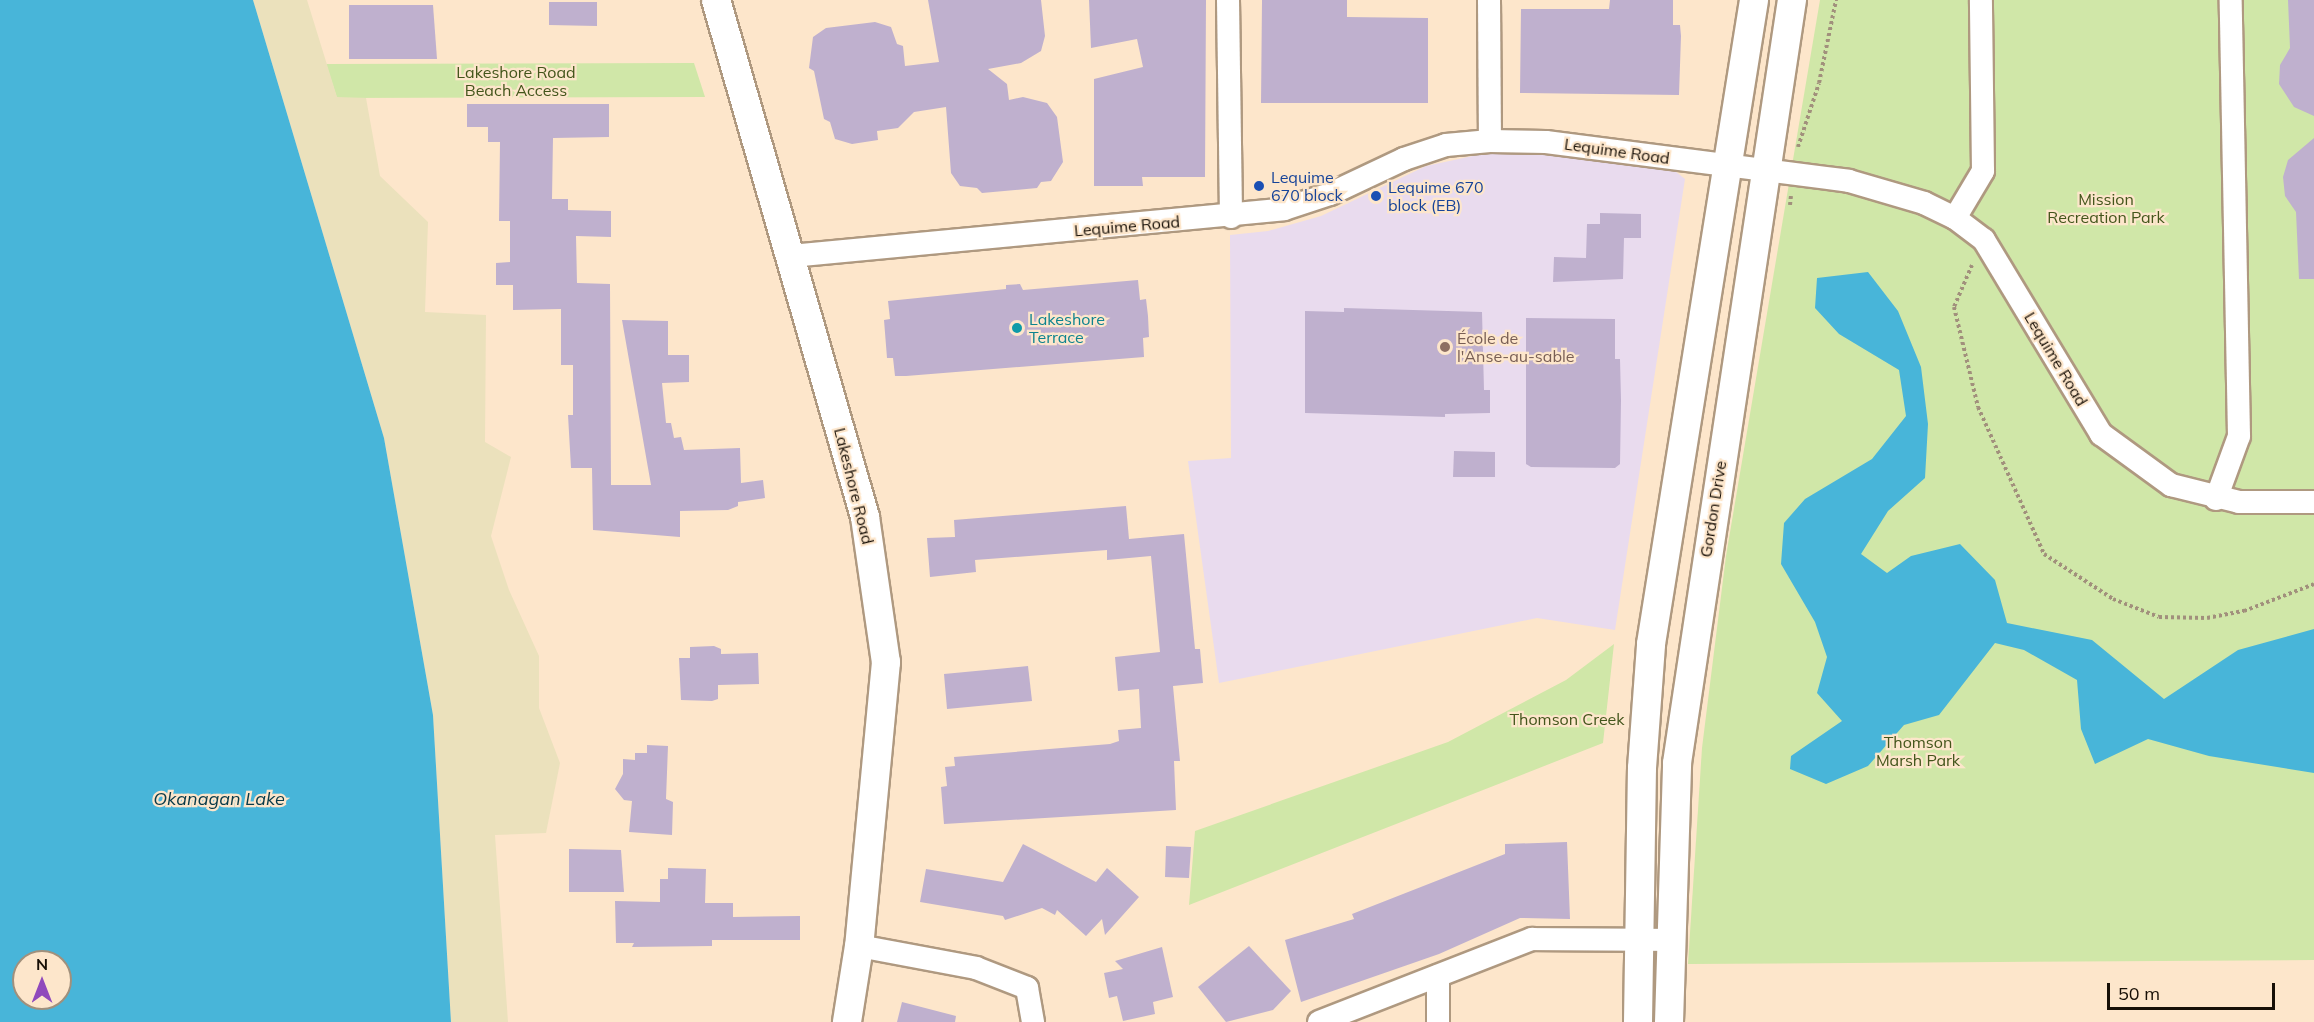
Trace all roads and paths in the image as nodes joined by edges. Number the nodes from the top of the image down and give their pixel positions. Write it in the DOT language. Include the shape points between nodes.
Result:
graph roads {
  1 [pos="716,0"];
  2 [pos="1228,0"];
  3 [pos="1489,0"];
  4 [pos="1754,0"];
  5 [pos="1792,0"];
  6 [pos="1836,0"];
  7 [pos="1981,0"];
  8 [pos="2231,0"];
  9 [pos="1490,141"];
  10 [pos="1726,166"];
  11 [pos="1766,172"];
  12 [pos="1795,175"];
  13 [pos="1790,205"];
  14 [pos="1231,217"];
  15 [pos="1955,218"];
  16 [pos="791,256"];
  17 [pos="1971,265"];
  18 [pos="2216,499"];
  19 [pos="2314,502"];
  20 [pos="2314,584"];
  21 [pos="1639,940"];
  22 [pos="1671,940"];
  23 [pos="859,946"];
  24 [pos="1438,976"];
  25 [pos="847,1022"];
  26 [pos="1033,1022"];
  27 [pos="1319,1022"];
  28 [pos="1438,1022"];
  29 [pos="1638,1022"];
  30 [pos="1669,1022"];
  1 -- 16 [label="main road, Lakeshore Road"];
  2 -- 14 [label="street"];
  3 -- 9 [label="street"];
  4 -- 10 [label="main road"];
  5 -- 11 [label="main road, Gordon Drive"];
  6 -- 12 [label="path" via="1819,83 1798,144"];
  7 -- 15 [label="street" via="1983,171"];
  8 -- 18 [label="street" via="2239,436"];
  9 -- 10 [label="street, Lequime Road" via="1546,142"];
  9 -- 14 [label="street, Lequime Road" via="1446,145 1284,209"];
  10 -- 11 [label="street, Lequime Road"];
  10 -- 21 [label="main road" via="1651,644 1642,768"];
  11 -- 12 [label="street, Lequime Road"];
  11 -- 22 [label="main road, Gordon Drive" via="1677,763"];
  12 -- 13 [label="path"];
  12 -- 15 [label="street, Lequime Road" via="1849,181 1924,203"];
  14 -- 16 [label="street, Lequime Road"];
  15 -- 18 [label="street, Lequime Road" via="1984,240 2101,434 2171,485"];
  16 -- 23 [label="main road, Lakeshore Road" via="865,517 886,662"];
  17 -- 20 [label="path" via="1954,307 1978,407 2044,554 2113,600 2159,617 2207,618 2244,611"];
  18 -- 19 [label="street, Lequime Road"];
  21 -- 22 [label="street"];
  21 -- 24 [label="street" via="1532,939"];
  21 -- 29 [label="main road"];
  22 -- 30 [label="main road, Gordon Drive"];
  23 -- 25 [label="main road, Lakeshore Road"];
  23 -- 26 [label="street" via="976,968 1027,988"];
  24 -- 27 [label="street"];
  24 -- 28 [label="street"];
}
